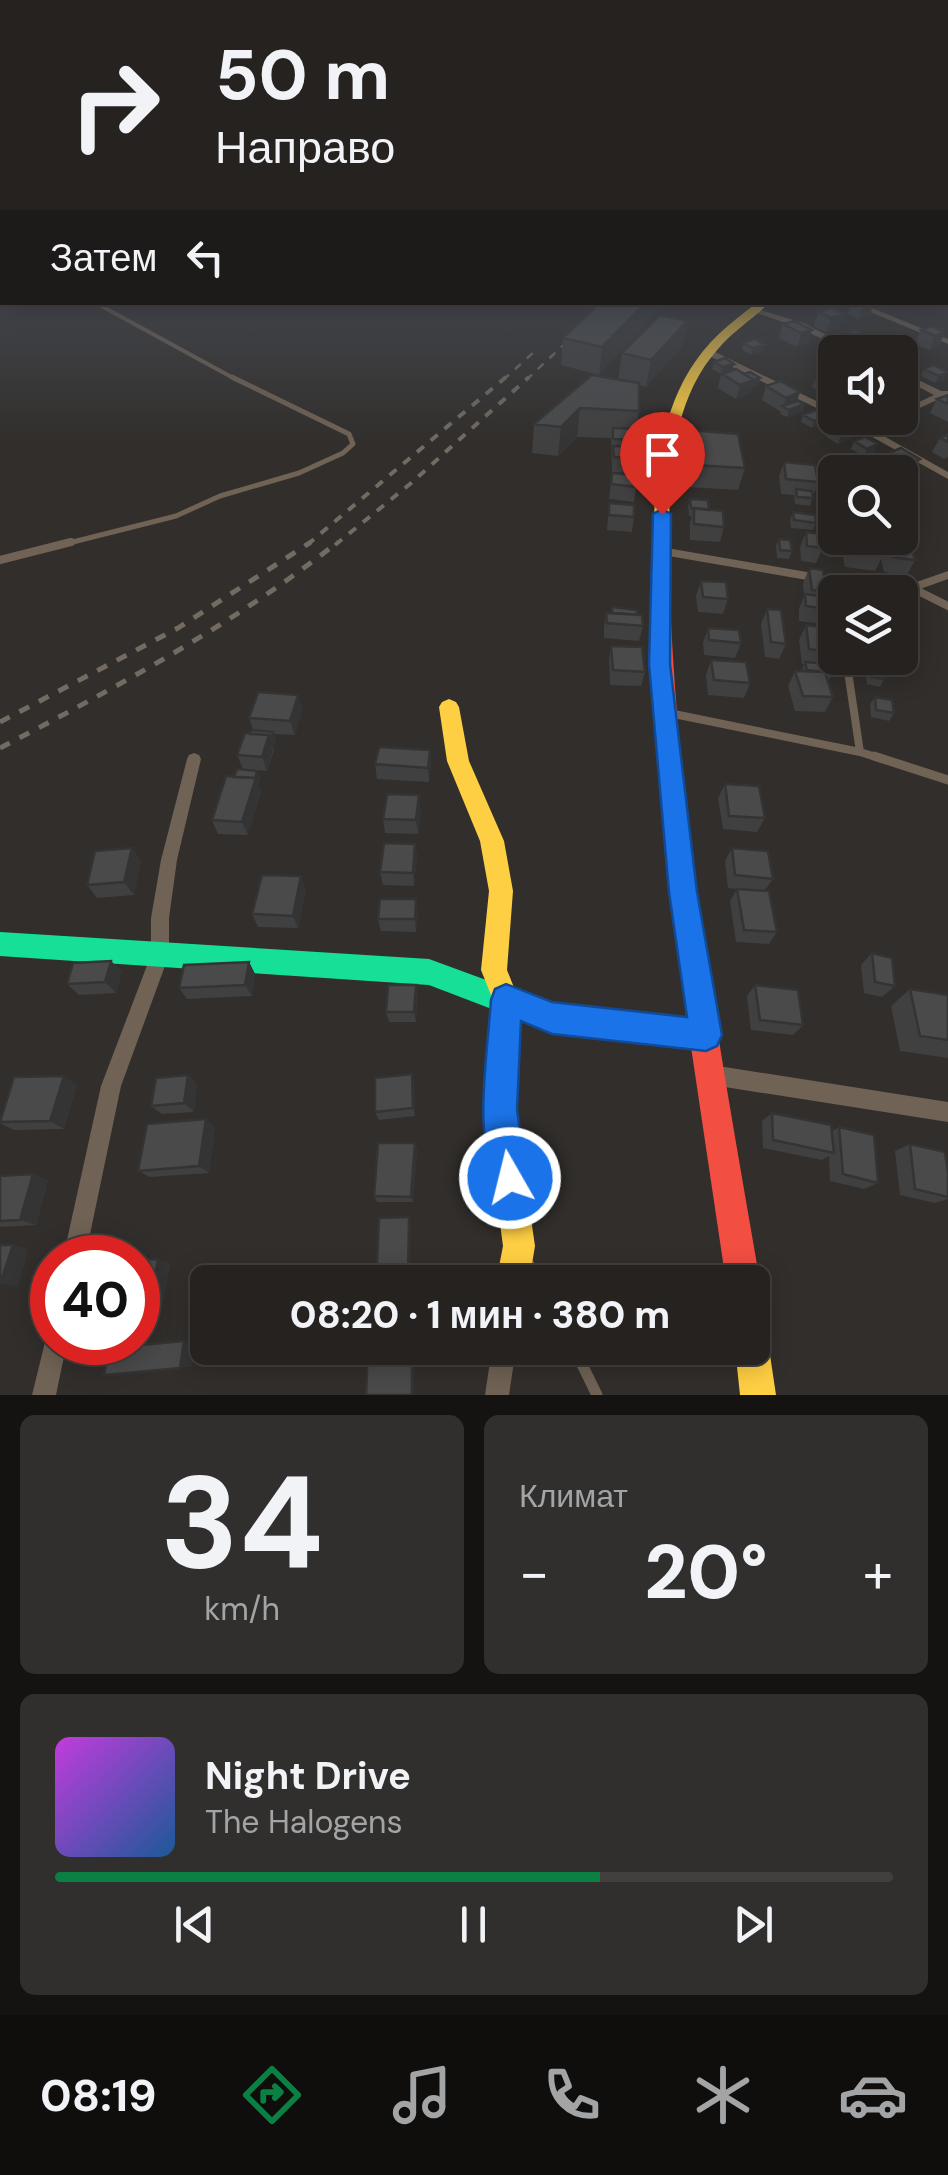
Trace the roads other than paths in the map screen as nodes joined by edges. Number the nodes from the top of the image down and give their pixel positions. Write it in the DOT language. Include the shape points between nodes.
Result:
graph roads {
  1 [pos="120,316"];
  2 [pos="749,316"];
  3 [pos="782,316"];
  4 [pos="884,316"];
  5 [pos="821,335"];
  6 [pos="948,342"];
  7 [pos="708,352"];
  8 [pos="918,382"];
  9 [pos="946,395"];
  10 [pos="818,406"];
  11 [pos="918,407"];
  12 [pos="875,435"];
  13 [pos="948,476"];
  14 [pos="661,550"];
  15 [pos="0,560"];
  16 [pos="948,574"];
  17 [pos="818,583"];
  18 [pos="918,586"];
  19 [pos="918,591"];
  20 [pos="948,606"];
  21 [pos="849,675"];
  22 [pos="449,707"];
  23 [pos="665,712"];
  24 [pos="860,752"];
  25 [pos="194,759"];
  26 [pos="948,780"];
  27 [pos="0,944"];
  28 [pos="160,955"];
  29 [pos="506,1000"];
  30 [pos="706,1035"];
  31 [pos="712,1075"];
  32 [pos="948,1112"];
  33 [pos="79,1235"];
  34 [pos="519,1246"];
  35 [pos="516,1265"];
  36 [pos="530,1265"];
  37 [pos="740,1265"];
  38 [pos="50,1365"];
  39 [pos="501,1365"];
  40 [pos="582,1365"];
  41 [pos="754,1365"];
  42 [pos="44,1395"];
  43 [pos="497,1395"];
  44 [pos="597,1395"];
  45 [pos="758,1395"];
  1 -- 15 [label="lane" via="349,434 352,444 298,473 176,516"];
  2 -- 7 [label="street"];
  3 -- 5 [label="street"];
  4 -- 6 [label="street"];
  7 -- 10 [label="street"];
  7 -- 14 [label="street" via="672,413"];
  8 -- 9 [label="street"];
  9 -- 11 [label="street"];
  12 -- 13 [label="street"];
  14 -- 17 [label="street"];
  14 -- 23 [label="street"];
  16 -- 18 [label="street"];
  19 -- 20 [label="lane"];
  21 -- 24 [label="lane"];
  22 -- 29 [label="street" via="458,761 492,842 501,891 494,970"];
  23 -- 24 [label="lane"];
  23 -- 30 [label="street"];
  24 -- 26 [label="lane"];
  25 -- 28 [label="street" via="169,860"];
  27 -- 28 [label="street"];
  28 -- 29 [label="street" via="428,972"];
  28 -- 33 [label="street" via="111,1086"];
  29 -- 30 [label="street" via="552,1018"];
  29 -- 34 [label="street" via="500,1110"];
  30 -- 31 [label="street"];
  31 -- 32 [label="street"];
  31 -- 37 [label="street"];
  34 -- 35 [label="street"];
  34 -- 36 [label="lane"];
  38 -- 42 [label="street"];
  39 -- 43 [label="street"];
  40 -- 44 [label="lane"];
  41 -- 45 [label="street"];
}
